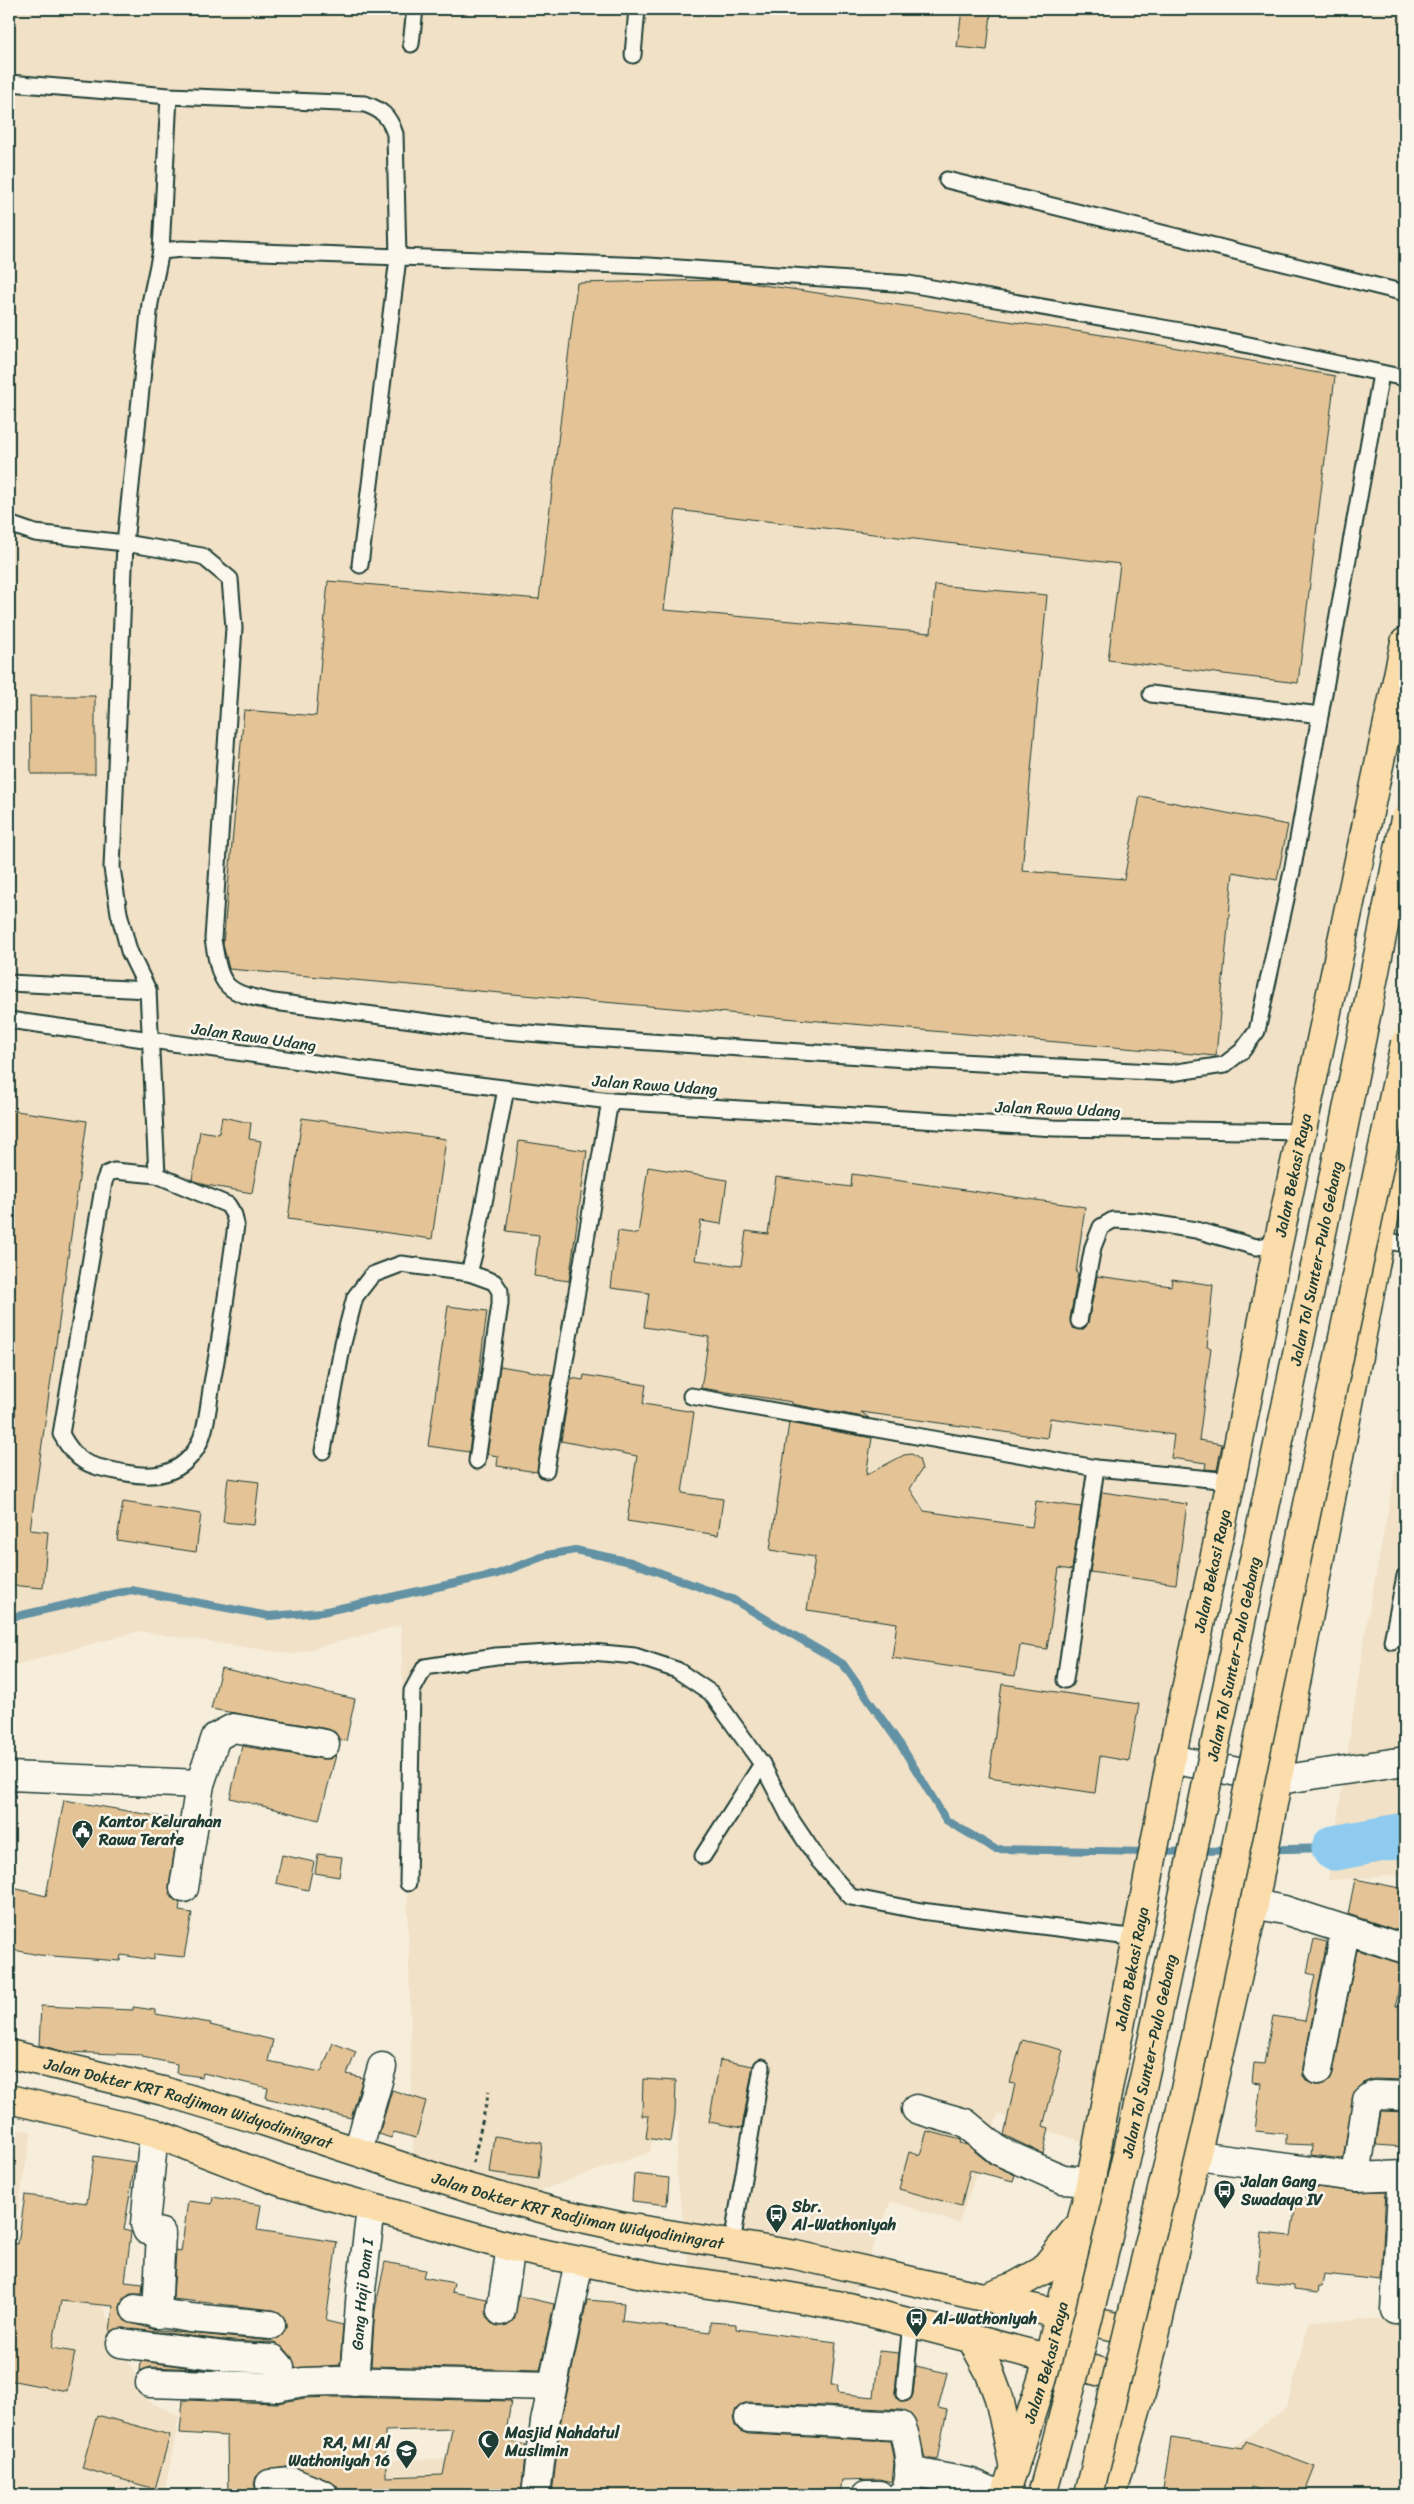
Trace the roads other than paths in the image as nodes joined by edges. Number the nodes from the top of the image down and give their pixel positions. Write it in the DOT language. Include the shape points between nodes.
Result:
graph roads {
  1 [pos="415,9"];
  2 [pos="638,9"];
  3 [pos="411,44"];
  4 [pos="633,55"];
  5 [pos="9,83"];
  6 [pos="169,96"];
  7 [pos="947,180"];
  8 [pos="162,251"];
  9 [pos="398,258"];
  10 [pos="1405,293"];
  11 [pos="1381,374"];
  12 [pos="1405,378"];
  13 [pos="9,524"];
  14 [pos="125,543"];
  15 [pos="360,565"];
  16 [pos="1405,642"];
  17 [pos="1152,694"];
  18 [pos="1320,715"];
  19 [pos="1405,819"];
  20 [pos="9,982"];
  21 [pos="148,990"];
  22 [pos="9,1020"];
  23 [pos="152,1041"];
  24 [pos="1405,1043"];
  25 [pos="506,1089"];
  26 [pos="610,1101"];
  27 [pos="1405,1108"];
  28 [pos="1303,1132"];
  29 [pos="157,1175"];
  30 [pos="1393,1242"];
  31 [pos="1278,1244"];
  32 [pos="469,1274"];
  33 [pos="1080,1321"];
  34 [pos="691,1396"];
  35 [pos="324,1451"];
  36 [pos="477,1461"];
  37 [pos="1096,1468"];
  38 [pos="546,1470"];
  39 [pos="1231,1481"];
  40 [pos="1405,1576"];
  41 [pos="1392,1641"];
  42 [pos="1065,1680"];
  43 [pos="325,1744"];
  44 [pos="1405,1761"];
  45 [pos="762,1764"];
  46 [pos="1168,1770"];
  47 [pos="9,1776"];
  48 [pos="200,1784"];
  49 [pos="1277,1792"];
  50 [pos="703,1856"];
  51 [pos="408,1883"];
  52 [pos="184,1888"];
  53 [pos="1255,1896"];
  54 [pos="1345,1932"];
  55 [pos="1138,1938"];
  56 [pos="1405,1949"];
  57 [pos="9,2054"];
  58 [pos="382,2067"];
  59 [pos="762,2067"];
  60 [pos="1318,2070"];
  61 [pos="1211,2092"];
  62 [pos="1405,2096"];
  63 [pos="9,2099"];
  64 [pos="916,2109"];
  65 [pos="154,2134"];
  66 [pos="358,2151"];
  67 [pos="1197,2156"];
  68 [pos="1404,2175"];
  69 [pos="1356,2176"];
  70 [pos="1089,2188"];
  71 [pos="371,2209"];
  72 [pos="732,2243"];
  73 [pos="511,2247"];
  74 [pos="796,2255"];
  75 [pos="579,2262"];
  76 [pos="787,2296"];
  77 [pos="985,2297"];
  78 [pos="1395,2310"];
  79 [pos="501,2311"];
  80 [pos="1060,2315"];
  81 [pos="910,2323"];
  82 [pos="271,2325"];
  83 [pos="1148,2335"];
  84 [pos="970,2338"];
  85 [pos="121,2343"];
  86 [pos="1049,2358"];
  87 [pos="1137,2381"];
  88 [pos="354,2382"];
  89 [pos="150,2383"];
  90 [pos="552,2386"];
  91 [pos="277,2388"];
  92 [pos="904,2393"];
  93 [pos="749,2418"];
  94 [pos="1015,2470"];
  95 [pos="905,2483"];
  96 [pos="270,2484"];
  97 [pos="938,2486"];
  98 [pos="324,2495"];
  99 [pos="536,2495"];
  100 [pos="866,2495"];
  101 [pos="878,2495"];
  102 [pos="1000,2495"];
  103 [pos="1005,2495"];
  104 [pos="1042,2495"];
  105 [pos="1089,2495"];
  106 [pos="1098,2495"];
  107 [pos="1112,2495"];
  1 -- 3 [label="lane"];
  2 -- 4 [label="lane"];
  5 -- 6 [label="lane"];
  6 -- 8 [label="lane"];
  6 -- 9 [label="lane" via="365,104 380,109 390,120 394,134"];
  7 -- 10 [label="lane"];
  8 -- 9 [label="lane" via="182,249"];
  8 -- 14 [label="lane" via="150,303"];
  9 -- 11 [label="lane" via="649,266 909,284 1192,332"];
  9 -- 15 [label="lane"];
  11 -- 12 [label="lane"];
  11 -- 18 [label="lane"];
  13 -- 14 [label="lane" via="34,533"];
  14 -- 18 [label="lane" via="202,556 230,579 234,628 213,939 218,973 226,986 242,996 274,1002 490,1030 921,1060 1171,1073 1224,1065 1242,1051 1257,1031 1293,867"];
  14 -- 21 [label="lane" via="112,868 129,950"];
  16 -- 28 [label="main road, Jalan Bekasi Raya"];
  17 -- 18 [label="lane"];
  19 -- 104 [label="main road, Jalan Tol Sunter–Pulo Gebang, bridge" via="1314,1274 1149,2057 1108,2241"];
  20 -- 21 [label="lane"];
  21 -- 23 [label="lane"];
  22 -- 23 [label="lane, Jalan Rawa Udang"];
  23 -- 25 [label="lane, Jalan Rawa Udang"];
  23 -- 29 [label="lane"];
  24 -- 105 [label="main road, bridge" via="1178,2123"];
  25 -- 26 [label="lane, Jalan Rawa Udang"];
  25 -- 32 [label="lane"];
  26 -- 28 [label="lane, Jalan Rawa Udang" via="1054,1128"];
  26 -- 38 [label="lane"];
  27 -- 30 [label="main road"];
  28 -- 31 [label="main road, Jalan Bekasi Raya"];
  29 -- 29 [label="lane" via="228,1205 236,1225 206,1417 193,1454 182,1466 166,1474 132,1474 86,1464 61,1434 104,1182 107,1174 114,1171"];
  30 -- 49 [label="main road"];
  31 -- 33 [label="lane" via="1256,1247 1196,1230 1113,1220 1101,1227 1093,1247"];
  31 -- 39 [label="main road, Jalan Bekasi Raya"];
  32 -- 35 [label="lane" via="401,1264 372,1275 355,1297 343,1343"];
  32 -- 36 [label="lane" via="494,1282 500,1292"];
  34 -- 37 [label="lane"];
  37 -- 39 [label="lane"];
  37 -- 42 [label="lane"];
  39 -- 46 [label="main road, Jalan Bekasi Raya"];
  40 -- 41 [label="lane"];
  43 -- 48 [label="street" via="233,1728 216,1737"];
  44 -- 49 [label="street"];
  45 -- 50 [label="lane"];
  45 -- 51 [label="lane" via="711,1693 677,1670 635,1656 581,1651 496,1656 426,1667 412,1691"];
  45 -- 55 [label="lane" via="790,1818 820,1861 851,1897 921,1911"];
  46 -- 49 [label="street"];
  46 -- 55 [label="main road, Jalan Bekasi Raya"];
  47 -- 48 [label="street"];
  48 -- 52 [label="street"];
  49 -- 53 [label="main road"];
  53 -- 54 [label="street"];
  53 -- 61 [label="main road"];
  54 -- 56 [label="street"];
  54 -- 60 [label="street"];
  55 -- 70 [label="main road, Jalan Bekasi Raya"];
  57 -- 66 [label="main road, Jalan Dokter KRT Radjiman Widyodiningrat" via="163,2091"];
  58 -- 66 [label="street"];
  59 -- 72 [label="lane"];
  61 -- 67 [label="main road"];
  61 -- 83 [label="main road" via="1185,2142"];
  62 -- 69 [label="street" via="1374,2095 1367,2100"];
  63 -- 65 [label="main road"];
  64 -- 70 [label="street" via="965,2123 999,2151"];
  65 -- 71 [label="main road" via="281,2182"];
  65 -- 82 [label="street" via="145,2224 147,2230 162,2233 146,2311"];
  66 -- 72 [label="main road, Jalan Dokter KRT Radjiman Widyodiningrat" via="468,2188 590,2220"];
  67 -- 69 [label="street"];
  67 -- 83 [label="main road"];
  68 -- 69 [label="street"];
  68 -- 78 [label="street"];
  70 -- 77 [label="main road" via="1078,2224 1042,2271"];
  70 -- 80 [label="main road, Jalan Bekasi Raya"];
  71 -- 73 [label="main road"];
  71 -- 88 [label="street, Gang Haji Dam I"];
  72 -- 74 [label="main road, Jalan Dokter KRT Radjiman Widyodiningrat"];
  73 -- 75 [label="main road"];
  73 -- 79 [label="street"];
  74 -- 76 [label="main road"];
  74 -- 77 [label="main road, Jalan Dokter KRT Radjiman Widyodiningrat"];
  75 -- 76 [label="main road"];
  75 -- 90 [label="street"];
  76 -- 81 [label="main road" via="849,2307"];
  77 -- 80 [label="main road, Jalan Dokter KRT Radjiman Widyodiningrat"];
  80 -- 83 [label="main road, Jalan Dokter KRT Radjiman Widyodiningrat"];
  80 -- 86 [label="main road, Jalan Bekasi Raya"];
  81 -- 84 [label="main road"];
  81 -- 92 [label="lane"];
  83 -- 87 [label="main road"];
  84 -- 86 [label="main road"];
  84 -- 94 [label="main road" via="989,2371 999,2398"];
  85 -- 91 [label="street" via="273,2360 280,2366"];
  86 -- 87 [label="main road"];
  86 -- 94 [label="main road, Jalan Bekasi Raya"];
  87 -- 106 [label="main road"];
  87 -- 107 [label="main road"];
  88 -- 90 [label="street"];
  88 -- 91 [label="street" via="304,2382"];
  89 -- 91 [label="street"];
  90 -- 99 [label="street"];
  93 -- 95 [label="street" via="901,2426 907,2436"];
  94 -- 103 [label="main road, Jalan Bekasi Raya"];
  95 -- 97 [label="street"];
  96 -- 98 [label="street" via="292,2482"];
  97 -- 102 [label="street" via="972,2483"];
  100 -- 101 [label="street"];
}
